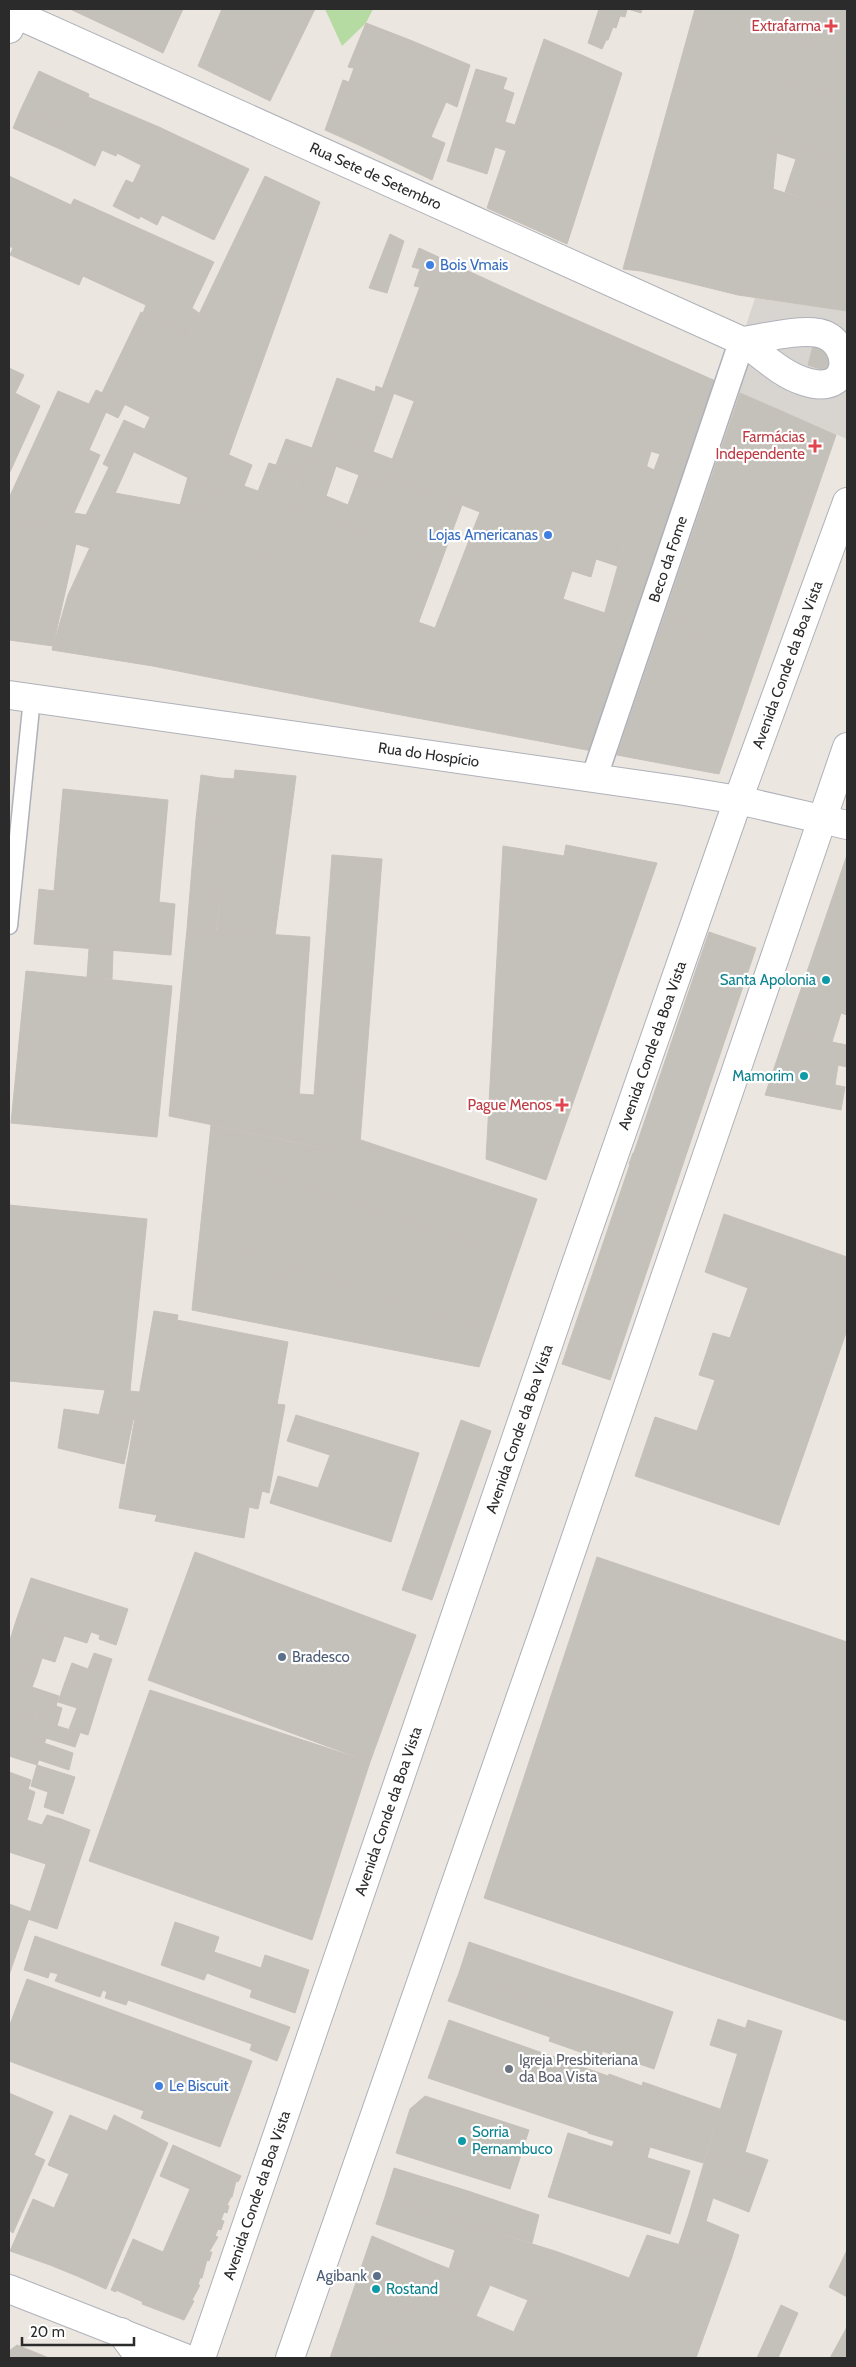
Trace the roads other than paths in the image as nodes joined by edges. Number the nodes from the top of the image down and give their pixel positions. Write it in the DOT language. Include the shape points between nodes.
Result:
graph roads {
  1 [pos="13,16"];
  2 [pos="742,340"];
  3 [pos="847,502"];
  4 [pos="20,696"];
  5 [pos="847,747"];
  6 [pos="594,778"];
  7 [pos="738,800"];
  8 [pos="835,822"];
  9 [pos="9,926"];
  10 [pos="9,2289"];
  11 [pos="121,2332"];
  12 [pos="140,2358"];
  13 [pos="185,2358"];
  14 [pos="201,2358"];
  15 [pos="290,2358"];
  1 -- 2 [label="main road, Rua Sete de Setembro"];
  2 -- 6 [label="street, Beco da Fome"];
  3 -- 7 [label="main road, Avenida Conde da Boa Vista"];
  4 -- 6 [label="main road, Rua do Hospício"];
  4 -- 9 [label="lane"];
  5 -- 8 [label="main road"];
  6 -- 7 [label="main road, Rua do Hospício"];
  7 -- 8 [label="main road, Rua do Hospício"];
  7 -- 14 [label="main road, Avenida Conde da Boa Vista"];
  8 -- 15 [label="main road" via="552,1609"];
  10 -- 11 [label="main road"];
  11 -- 12 [label="main road"];
  11 -- 13 [label="main road"];
}
